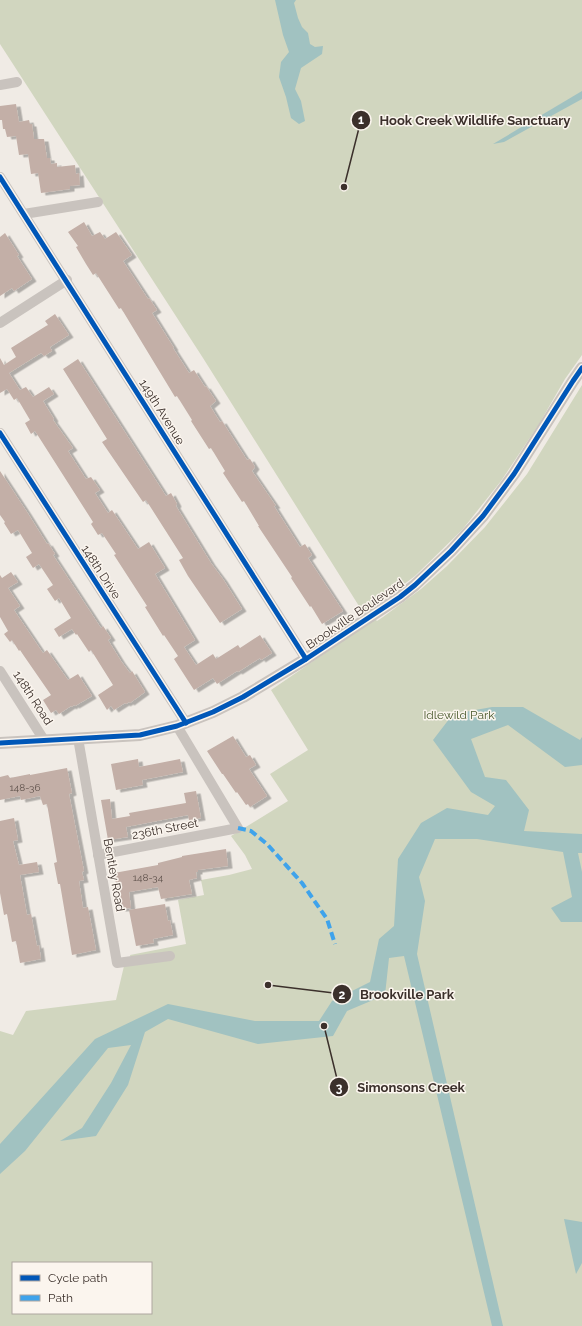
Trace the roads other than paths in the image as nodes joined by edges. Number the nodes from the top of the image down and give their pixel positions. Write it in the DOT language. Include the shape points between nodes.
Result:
graph roads {
  1 [pos="17,82"];
  2 [pos="0,85"];
  3 [pos="0,177"];
  4 [pos="98,202"];
  5 [pos="24,214"];
  6 [pos="67,280"];
  7 [pos="0,323"];
  8 [pos="582,368"];
  9 [pos="0,433"];
  10 [pos="306,659"];
  11 [pos="0,671"];
  12 [pos="182,724"];
  13 [pos="78,738"];
  14 [pos="44,740"];
  15 [pos="0,743"];
  16 [pos="238,828"];
  17 [pos="98,855"];
  18 [pos="170,956"];
  1 -- 2 [label="street"];
  3 -- 5 [label="street, 149th Avenue"];
  4 -- 5 [label="street"];
  5 -- 6 [label="street, 149th Avenue"];
  6 -- 7 [label="street"];
  6 -- 10 [label="street, 149th Avenue"];
  8 -- 10 [label="street, Brookville Boulevard" via="514,474 483,516 451,551 400,597"];
  9 -- 12 [label="street, 148th Drive"];
  10 -- 12 [label="street, Brookville Boulevard" via="243,697"];
  11 -- 14 [label="street, 148th Road"];
  12 -- 13 [label="street, Brookville Boulevard" via="140,735"];
  12 -- 16 [label="street, 148th Drive"];
  13 -- 14 [label="street, Brookville Boulevard"];
  13 -- 17 [label="street, Bentley Road"];
  14 -- 15 [label="street, Brookville Boulevard"];
  16 -- 17 [label="street, 236th Street"];
  17 -- 18 [label="street, Bentley Road" via="117,963"];
}
